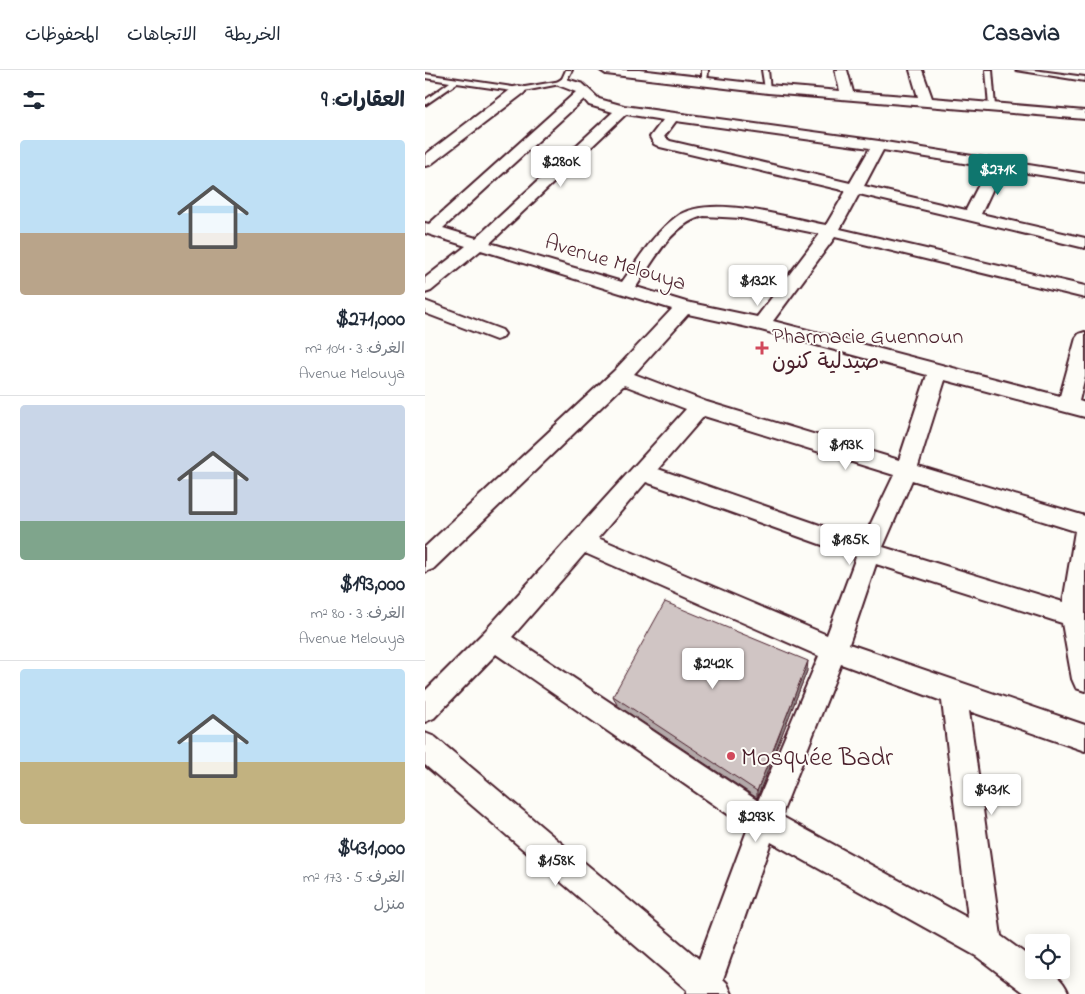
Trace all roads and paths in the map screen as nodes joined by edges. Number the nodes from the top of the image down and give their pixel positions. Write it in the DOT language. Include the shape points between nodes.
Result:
graph roads {
  1 [pos="607,70"];
  2 [pos="765,70"];
  3 [pos="841,70"];
  4 [pos="917,70"];
  5 [pos="989,70"];
  6 [pos="1019,70"];
  7 [pos="425,76"];
  8 [pos="566,76"];
  9 [pos="705,76"];
  10 [pos="1085,79"];
  11 [pos="455,81"];
  12 [pos="519,90"];
  13 [pos="769,90"];
  14 [pos="584,92"];
  15 [pos="848,96"];
  16 [pos="927,101"];
  17 [pos="425,103"];
  18 [pos="993,107"];
  19 [pos="623,110"];
  20 [pos="1085,115"];
  21 [pos="673,116"];
  22 [pos="879,144"];
  23 [pos="427,157"];
  24 [pos="997,164"];
  25 [pos="1085,178"];
  26 [pos="856,187"];
  27 [pos="972,216"];
  28 [pos="428,229"];
  29 [pos="831,231"];
  30 [pos="1085,242"];
  31 [pos="480,243"];
  32 [pos="425,287"];
  33 [pos="626,289"];
  34 [pos="1085,292"];
  35 [pos="425,307"];
  36 [pos="684,307"];
  37 [pos="761,324"];
  38 [pos="496,334"];
  39 [pos="1085,338"];
  40 [pos="938,372"];
  41 [pos="621,376"];
  42 [pos="700,407"];
  43 [pos="1076,407"];
  44 [pos="906,471"];
  45 [pos="642,472"];
  46 [pos="1085,525"];
  47 [pos="1085,534"];
  48 [pos="581,541"];
  49 [pos="869,552"];
  50 [pos="425,562"];
  51 [pos="1073,616"];
  52 [pos="494,639"];
  53 [pos="834,650"];
  54 [pos="1085,679"];
  55 [pos="954,694"];
  56 [pos="425,709"];
  57 [pos="1085,738"];
  58 [pos="425,747"];
  59 [pos="764,822"];
  60 [pos="987,945"];
  61 [pos="708,991"];
  62 [pos="1053,994"];
  1 -- 9 [label="street"];
  2 -- 13 [label="lane"];
  3 -- 15 [label="street"];
  4 -- 16 [label="street"];
  5 -- 18 [label="lane"];
  6 -- 10 [label="lane"];
  7 -- 11 [label="lane"];
  8 -- 12 [label="lane"];
  8 -- 14 [label="street"];
  9 -- 13 [label="street"];
  11 -- 12 [label="lane"];
  11 -- 17 [label="lane"];
  12 -- 23 [label="street"];
  13 -- 15 [label="street"];
  14 -- 19 [label="street" via="594,102"];
  14 -- 28 [label="street"];
  15 -- 16 [label="street"];
  16 -- 18 [label="street"];
  18 -- 20 [label="street"];
  19 -- 21 [label="street"];
  19 -- 31 [label="street"];
  21 -- 22 [label="street"];
  21 -- 26 [label="street" via="657,137 665,144"];
  22 -- 24 [label="street"];
  22 -- 26 [label="street"];
  24 -- 25 [label="street"];
  24 -- 27 [label="street"];
  26 -- 27 [label="street"];
  26 -- 29 [label="street"];
  27 -- 30 [label="street"];
  28 -- 31 [label="street, Avenue Melouya"];
  29 -- 33 [label="street" via="732,212 693,214 670,230"];
  29 -- 34 [label="street"];
  29 -- 37 [label="street"];
  31 -- 32 [label="street"];
  31 -- 33 [label="street, Avenue Melouya"];
  33 -- 36 [label="street, Avenue Melouya"];
  35 -- 38 [label="street"];
  36 -- 37 [label="street, Avenue Melouya"];
  36 -- 41 [label="street"];
  37 -- 40 [label="street, Avenue Melouya"];
  39 -- 43 [label="street"];
  40 -- 43 [label="street, Avenue Melouya"];
  40 -- 44 [label="street"];
  41 -- 42 [label="street"];
  41 -- 50 [label="street"];
  42 -- 44 [label="street"];
  42 -- 45 [label="street"];
  44 -- 46 [label="street"];
  44 -- 49 [label="street"];
  45 -- 48 [label="street"];
  45 -- 49 [label="street"];
  47 -- 51 [label="street"];
  48 -- 52 [label="street"];
  48 -- 53 [label="street"];
  49 -- 51 [label="street"];
  49 -- 53 [label="street"];
  51 -- 54 [label="street"];
  52 -- 56 [label="street"];
  52 -- 59 [label="street"];
  53 -- 55 [label="street"];
  53 -- 59 [label="street"];
  55 -- 57 [label="street"];
  55 -- 60 [label="street"];
  58 -- 61 [label="street"];
  59 -- 60 [label="street"];
  59 -- 61 [label="street"];
  60 -- 62 [label="street"];
}
